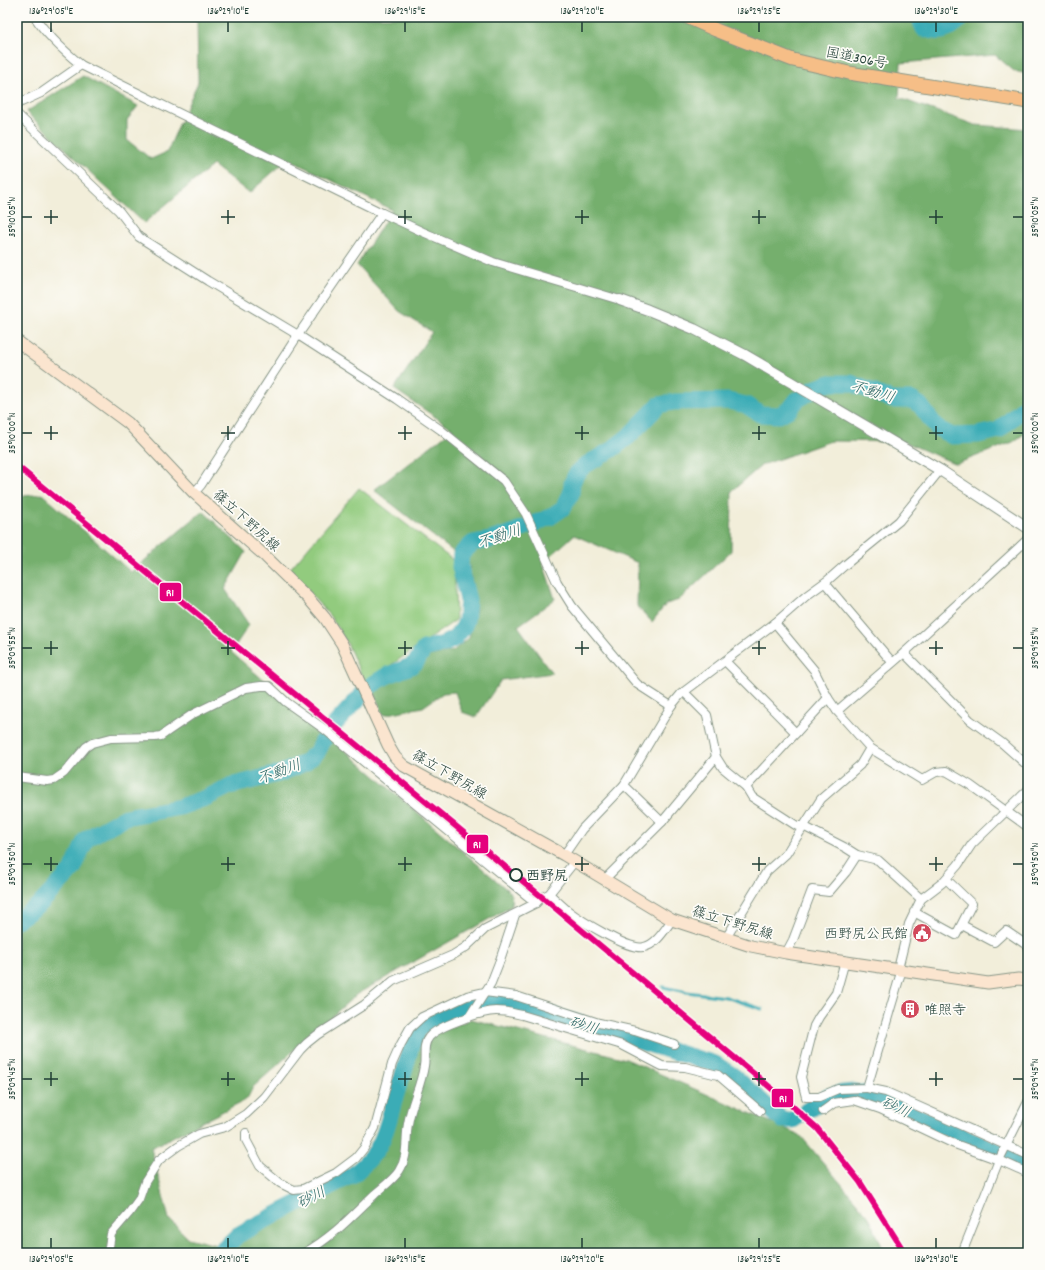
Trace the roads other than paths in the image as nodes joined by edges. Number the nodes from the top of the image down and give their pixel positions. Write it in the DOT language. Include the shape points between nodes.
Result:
graph roads {
  1 [pos="35,17"];
  2 [pos="687,17"];
  3 [pos="81,65"];
  4 [pos="1028,102"];
  5 [pos="17,104"];
  6 [pos="17,114"];
  7 [pos="382,213"];
  8 [pos="620,300"];
  9 [pos="298,335"];
  10 [pos="17,341"];
  11 [pos="940,470"];
  12 [pos="194,493"];
  13 [pos="1028,528"];
  14 [pos="1028,539"];
  15 [pos="824,582"];
  16 [pos="775,623"];
  17 [pos="904,653"];
  18 [pos="725,661"];
  19 [pos="892,662"];
  20 [pos="684,692"];
  21 [pos="828,698"];
  22 [pos="671,706"];
  23 [pos="837,711"];
  24 [pos="796,733"];
  25 [pos="870,748"];
  26 [pos="716,757"];
  27 [pos="1028,766"];
  28 [pos="17,777"];
  29 [pos="624,785"];
  30 [pos="746,786"];
  31 [pos="1028,790"];
  32 [pos="1005,811"];
  33 [pos="662,822"];
  34 [pos="803,826"];
  35 [pos="1028,827"];
  36 [pos="564,855"];
  37 [pos="857,855"];
  38 [pos="575,862"];
  39 [pos="605,878"];
  40 [pos="946,879"];
  41 [pos="549,894"];
  42 [pos="921,899"];
  43 [pos="536,903"];
  44 [pos="914,912"];
  45 [pos="515,914"];
  46 [pos="672,920"];
  47 [pos="962,925"];
  48 [pos="726,938"];
  49 [pos="1028,946"];
  50 [pos="786,953"];
  51 [pos="845,961"];
  52 [pos="900,969"];
  53 [pos="1028,980"];
  54 [pos="482,996"];
  55 [pos="469,1017"];
  56 [pos="674,1044"];
  57 [pos="867,1088"];
  58 [pos="1028,1102"];
  59 [pos="760,1111"];
  60 [pos="823,1111"];
  61 [pos="246,1132"];
  62 [pos="1003,1153"];
  63 [pos="1028,1155"];
  64 [pos="1028,1173"];
  65 [pos="108,1253"];
  66 [pos="304,1253"];
  67 [pos="962,1253"];
  1 -- 3 [label="street" via="59,47"];
  2 -- 4 [label="highway, 国道306号" via="800,61 849,73"];
  3 -- 5 [label="street" via="42,93"];
  3 -- 7 [label="street"];
  6 -- 9 [label="street" via="119,211 139,236"];
  7 -- 8 [label="street" via="493,262"];
  7 -- 9 [label="street"];
  8 -- 11 [label="street" via="694,329 745,355"];
  9 -- 12 [label="street"];
  9 -- 22 [label="street" via="434,425 504,482 526,514 557,582 572,606 637,684"];
  10 -- 12 [label="main road, 篠立下野尻線" via="128,423"];
  11 -- 13 [label="street"];
  11 -- 15 [label="street" via="899,521"];
  12 -- 36 [label="main road, 篠立下野尻線" via="266,557 326,618 342,644 388,745 404,766"];
  14 -- 17 [label="street"];
  15 -- 16 [label="street"];
  15 -- 19 [label="street"];
  16 -- 18 [label="street"];
  16 -- 21 [label="street" via="814,670"];
  17 -- 19 [label="street"];
  17 -- 27 [label="street" via="970,720"];
  18 -- 20 [label="street"];
  18 -- 24 [label="street"];
  19 -- 23 [label="street"];
  20 -- 22 [label="street"];
  20 -- 26 [label="street" via="707,716"];
  21 -- 23 [label="street"];
  21 -- 24 [label="street"];
  22 -- 29 [label="street"];
  23 -- 25 [label="street"];
  24 -- 30 [label="street"];
  25 -- 32 [label="street" via="922,780 936,772 946,771"];
  25 -- 34 [label="street" via="860,765 821,799"];
  26 -- 30 [label="street" via="723,768"];
  26 -- 33 [label="street"];
  28 -- 43 [label="street" via="54,780 92,743 110,738 161,736 194,714 246,688 269,686"];
  29 -- 33 [label="street"];
  29 -- 36 [label="street" via="582,829"];
  30 -- 34 [label="street" via="752,797 797,826"];
  31 -- 32 [label="street"];
  32 -- 35 [label="street"];
  32 -- 40 [label="street" via="972,844"];
  33 -- 39 [label="street"];
  34 -- 37 [label="street"];
  34 -- 48 [label="street" via="786,854 767,871"];
  36 -- 38 [label="main road, 篠立下野尻線"];
  37 -- 42 [label="street" via="878,860"];
  37 -- 50 [label="street" via="829,892 812,890"];
  38 -- 39 [label="main road, 篠立下野尻線"];
  38 -- 41 [label="street"];
  39 -- 46 [label="main road, 篠立下野尻線"];
  40 -- 42 [label="street"];
  40 -- 47 [label="street" via="972,904"];
  41 -- 43 [label="street"];
  41 -- 46 [label="street" via="568,911 605,934 642,948 650,945"];
  42 -- 44 [label="street"];
  43 -- 45 [label="street"];
  44 -- 47 [label="street" via="956,935"];
  44 -- 52 [label="street" via="904,944"];
  45 -- 54 [label="street" via="491,983"];
  45 -- 65 [label="street" via="485,929 453,955 393,981 364,1005 307,1043 264,1098 246,1114 225,1127 199,1134 159,1160 145,1182 139,1199 111,1234"];
  46 -- 48 [label="main road, 篠立下野尻線"];
  47 -- 49 [label="street" via="994,942 1006,931"];
  48 -- 50 [label="main road, 篠立下野尻線"];
  50 -- 51 [label="main road, 篠立下野尻線"];
  51 -- 52 [label="main road, 篠立下野尻線"];
  51 -- 57 [label="street" via="836,993 814,1026 801,1077 806,1097 819,1097 838,1089"];
  52 -- 53 [label="main road, 篠立下野尻線" via="988,982"];
  52 -- 57 [label="street"];
  54 -- 55 [label="street"];
  54 -- 56 [label="street" via="516,996"];
  54 -- 61 [label="street" via="467,996 422,1017 410,1028 392,1064 374,1128 364,1148 356,1158 336,1173 303,1190 294,1190 280,1183 260,1166 246,1140"];
  55 -- 59 [label="street" via="483,1012 507,1012 622,1045 662,1066 685,1067 718,1075"];
  55 -- 66 [label="street" via="435,1031 428,1037 422,1077 409,1113 407,1153 399,1171 347,1223 319,1245"];
  57 -- 62 [label="street" via="886,1092"];
  58 -- 62 [label="street"];
  60 -- 62 [label="street" via="834,1103 854,1100 880,1109 952,1143"];
  62 -- 63 [label="street"];
  62 -- 64 [label="street"];
  62 -- 67 [label="street"];
}
